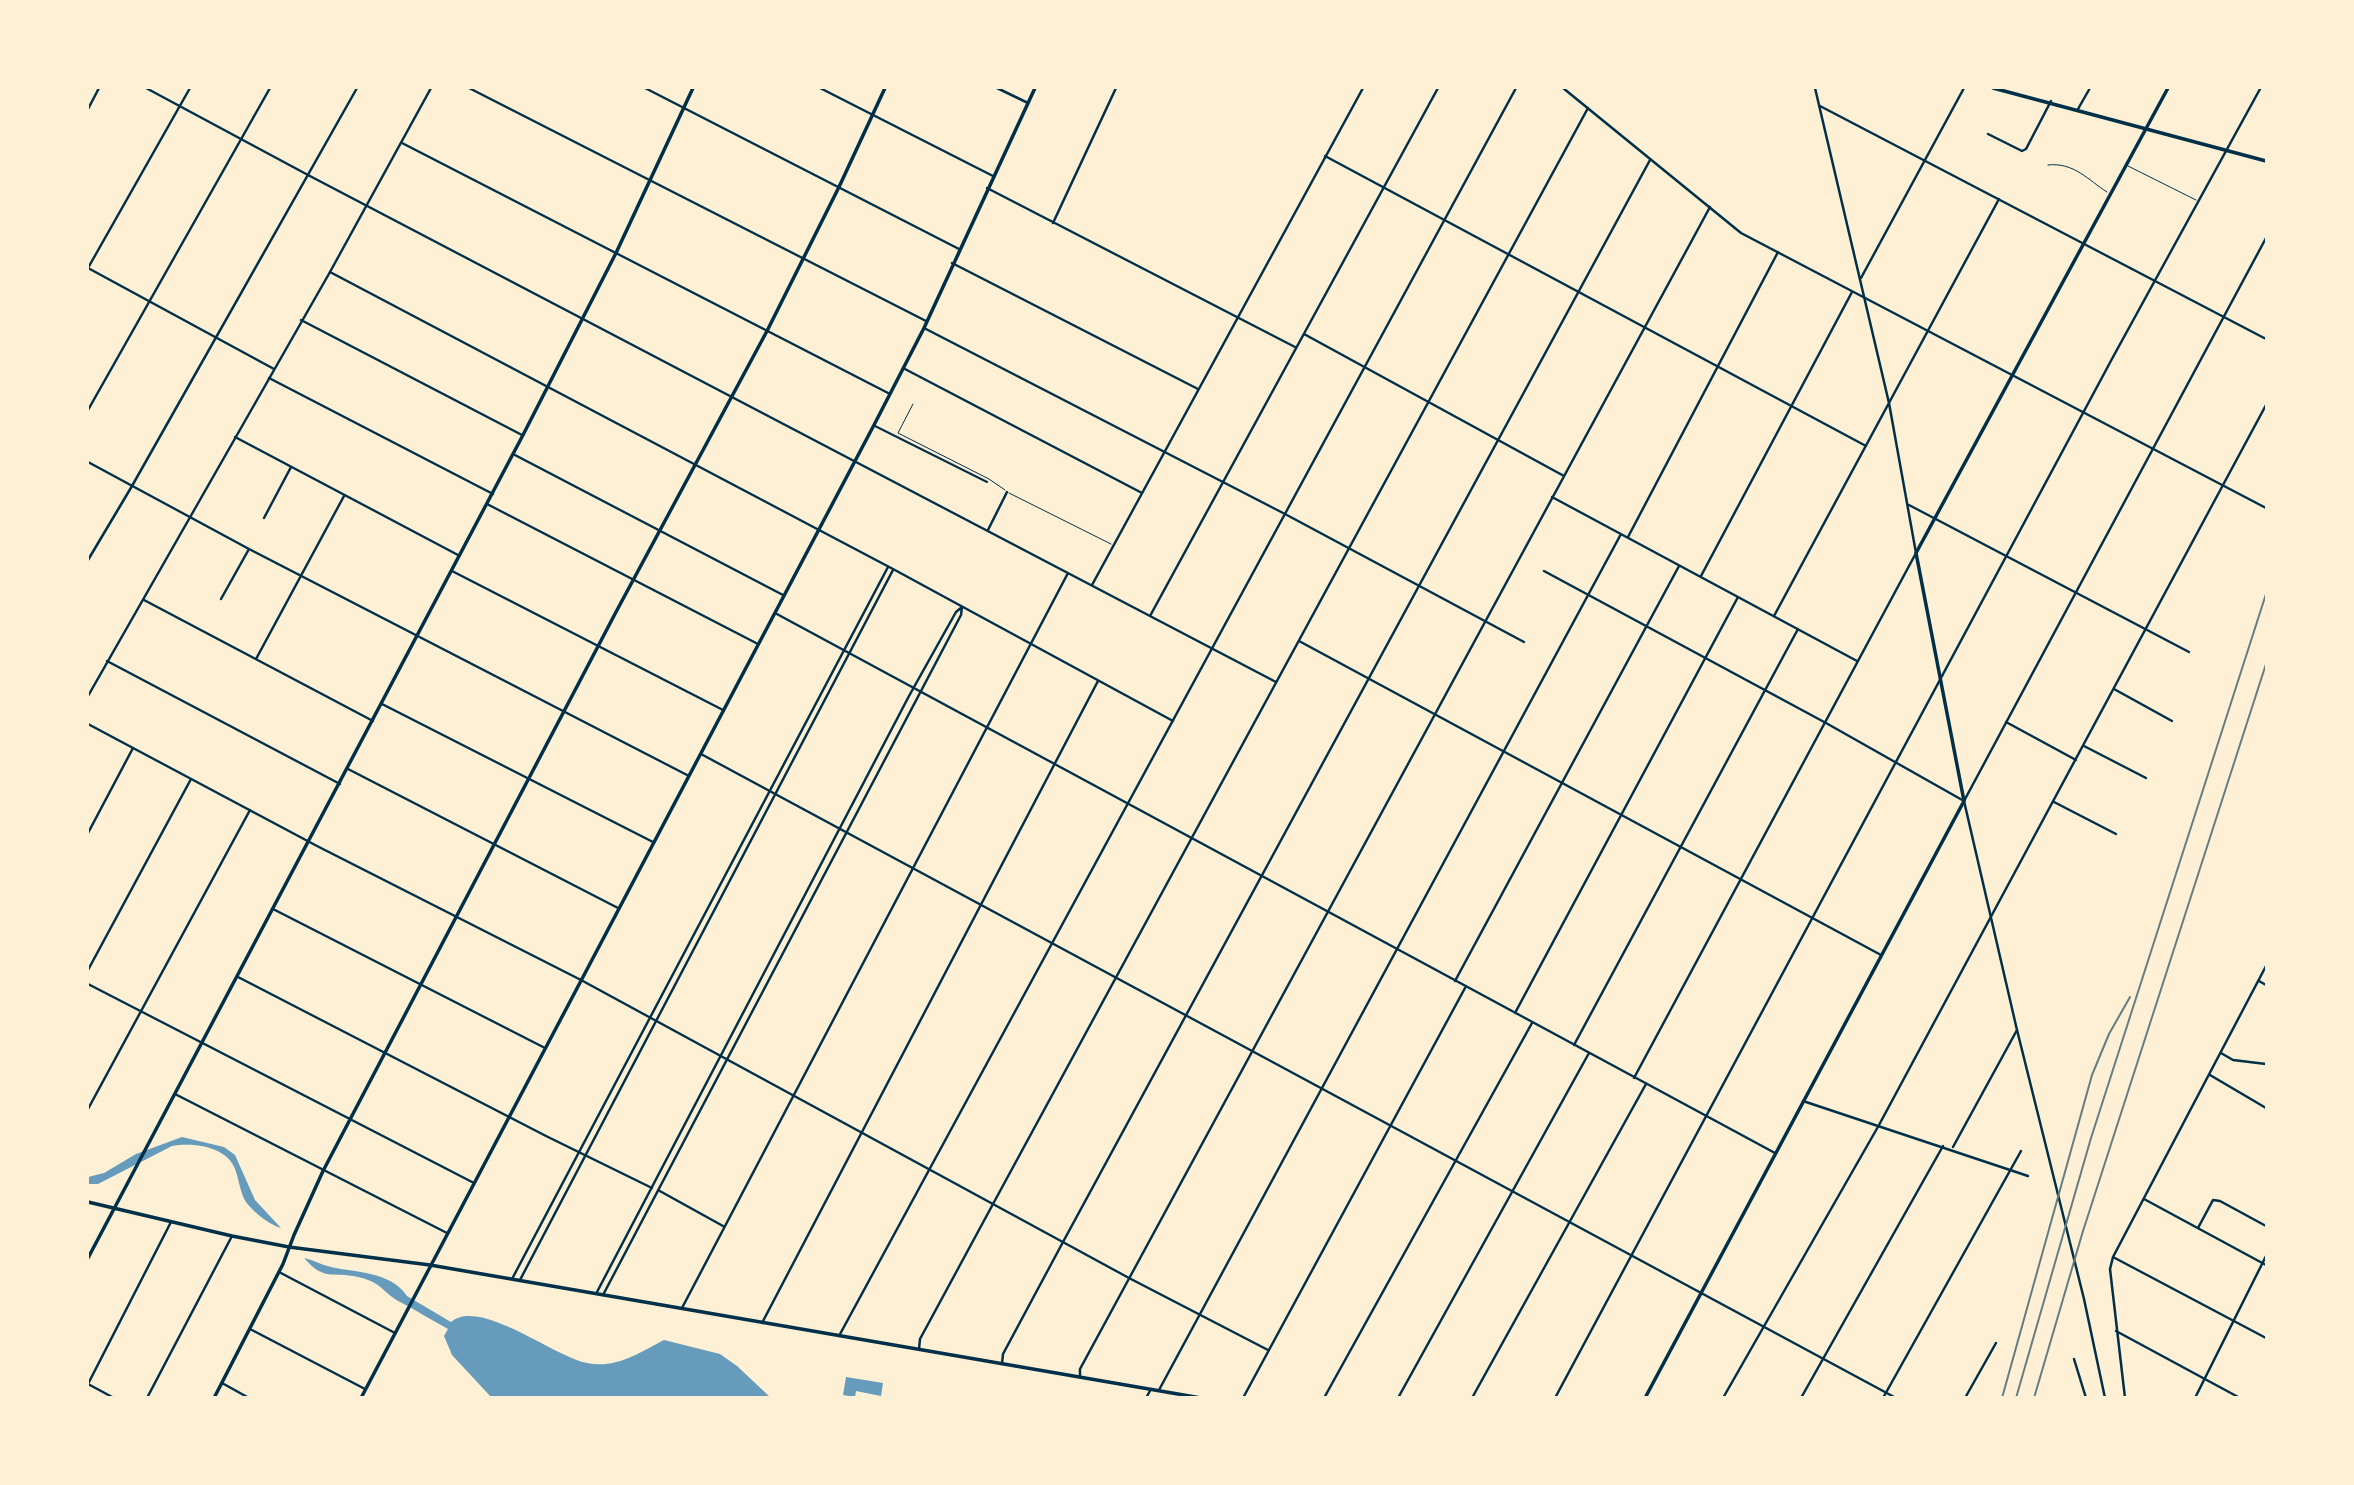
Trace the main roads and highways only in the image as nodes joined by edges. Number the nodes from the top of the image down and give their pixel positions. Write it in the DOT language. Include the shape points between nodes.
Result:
graph roads {
  1 [pos="693,88"];
  2 [pos="886,88"];
  3 [pos="1035,88"];
  4 [pos="1993,88"];
  5 [pos="2168,88"];
  6 [pos="2015,90"];
  7 [pos="2146,128"];
  8 [pos="2266,161"];
  9 [pos="88,1202"];
  10 [pos="114,1207"];
  11 [pos="289,1247"];
  12 [pos="88,1258"];
  13 [pos="430,1265"];
  14 [pos="214,1398"];
  15 [pos="361,1398"];
  16 [pos="1201,1398"];
  17 [pos="1645,1398"];
  1 -- 10 [label="main road" via="616,253 493,494"];
  2 -- 11 [label="main road" via="767,331 323,1171"];
  3 -- 13 [label="main road" via="924,328"];
  4 -- 6 [label="main road"];
  5 -- 7 [label="main road"];
  6 -- 7 [label="main road"];
  7 -- 8 [label="main road"];
  7 -- 17 [label="main road" via="1916,553 1964,801"];
  9 -- 10 [label="main road"];
  10 -- 11 [label="main road"];
  10 -- 12 [label="main road"];
  11 -- 13 [label="main road"];
  11 -- 14 [label="main road"];
  13 -- 15 [label="main road"];
  13 -- 16 [label="main road"];
}
